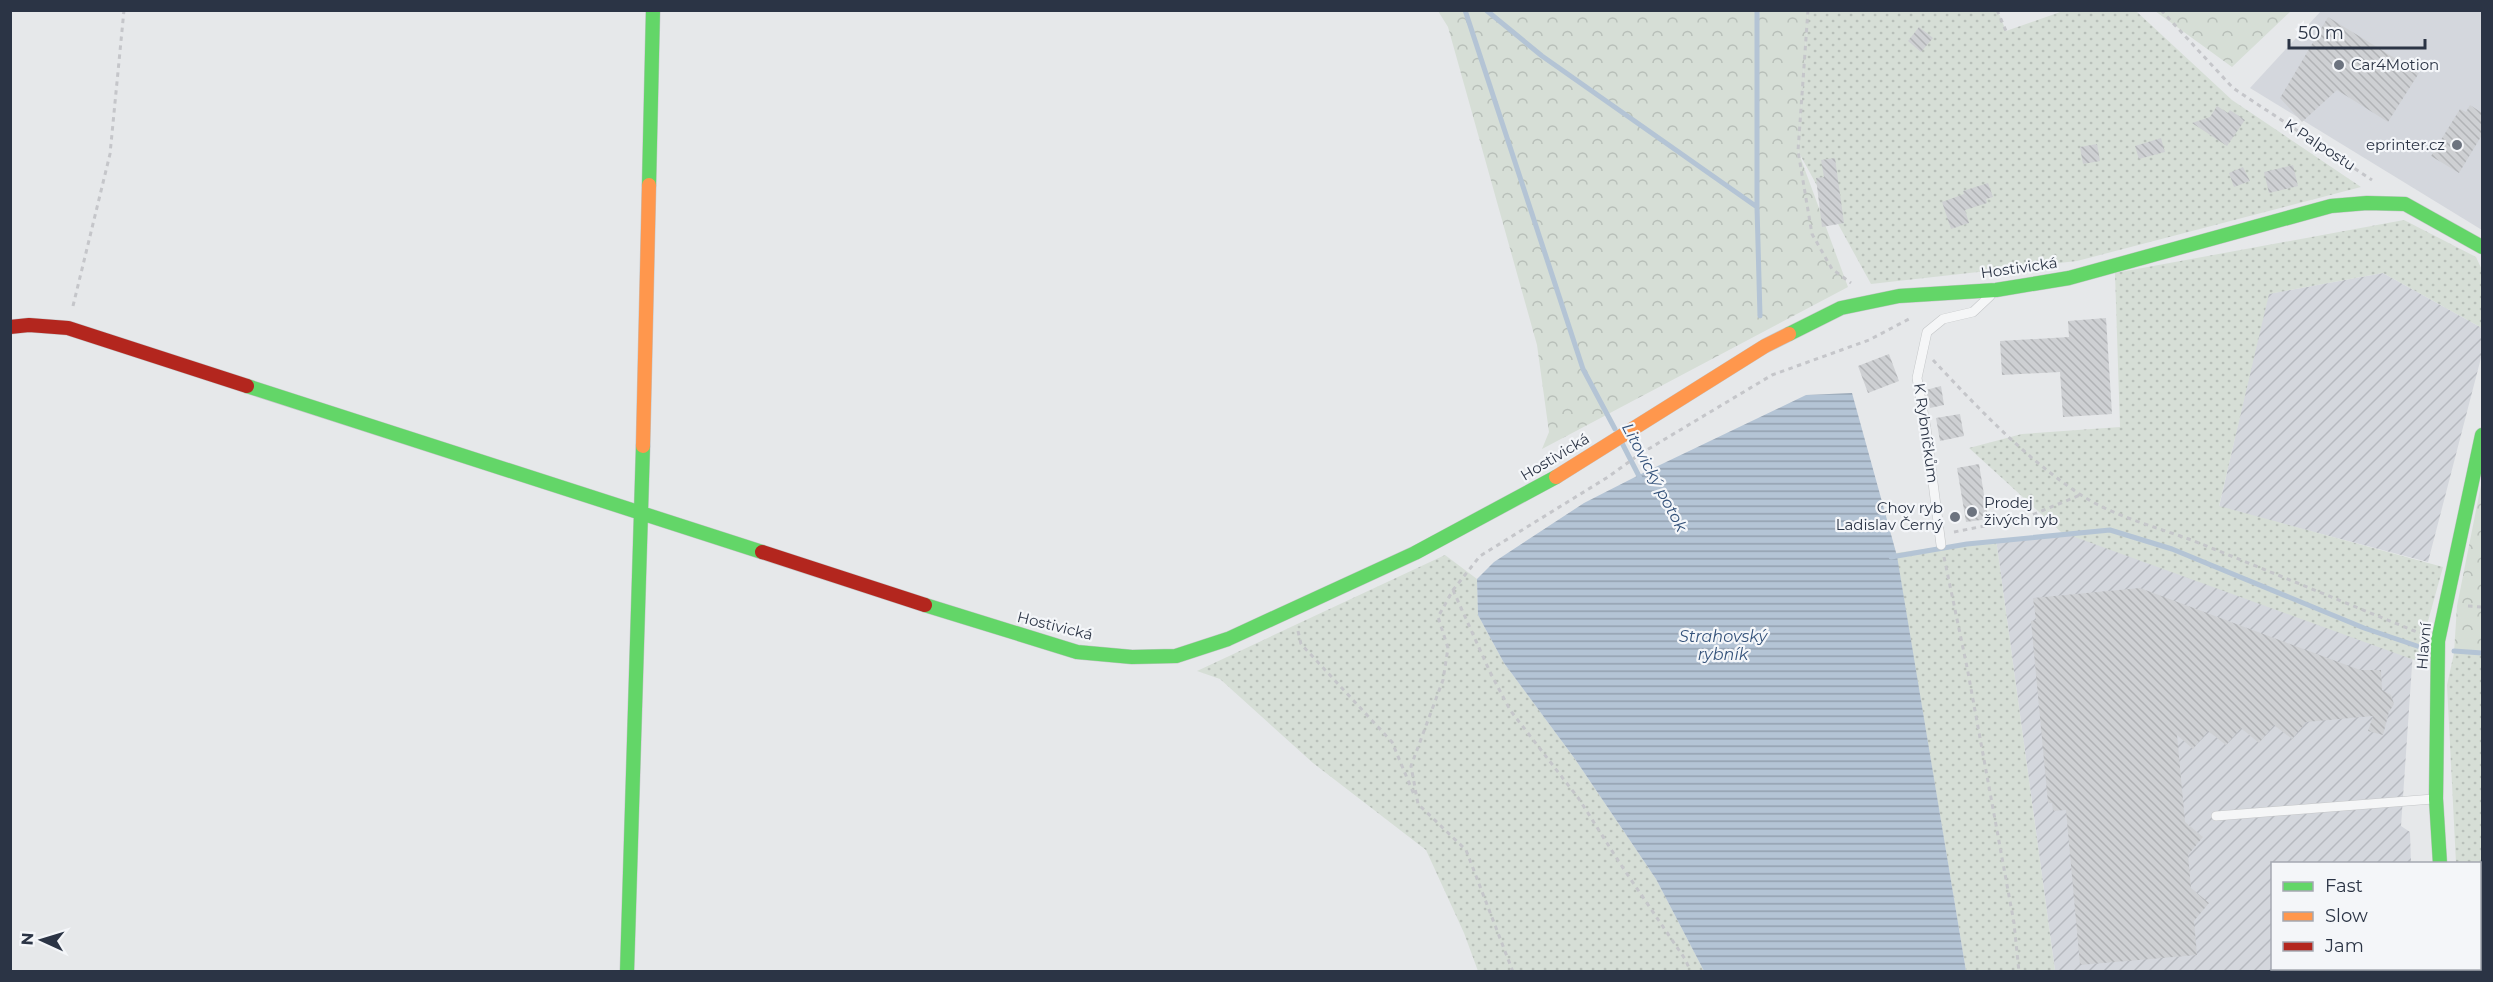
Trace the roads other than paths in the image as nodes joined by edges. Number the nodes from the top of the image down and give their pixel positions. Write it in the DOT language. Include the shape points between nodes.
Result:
graph roads {
  1 [pos="653,10"];
  2 [pos="2482,247"];
  3 [pos="1996,290"];
  4 [pos="10,327"];
  5 [pos="2482,435"];
  6 [pos="642,513"];
  7 [pos="1942,550"];
  8 [pos="2436,799"];
  9 [pos="2216,816"];
  10 [pos="2440,862"];
  11 [pos="627,972"];
  1 -- 6 [label="street"];
  2 -- 3 [label="street, Hostivická" via="2404,204 2367,202 2331,206 2069,278"];
  3 -- 6 [label="street, Hostivická" via="1899,296 1841,308 1765,346 1538,488 1416,553 1228,639 1176,656 1132,657 1077,651"];
  3 -- 7 [label="lane, K Rybníčkům" via="1973,312 1943,320 1927,332 1917,378"];
  4 -- 6 [label="street, Hostivická" via="68,328"];
  5 -- 8 [label="street, Hlavní" via="2438,640"];
  6 -- 11 [label="street"];
  8 -- 9 [label="lane"];
  8 -- 10 [label="street, Hlavní"];
}
